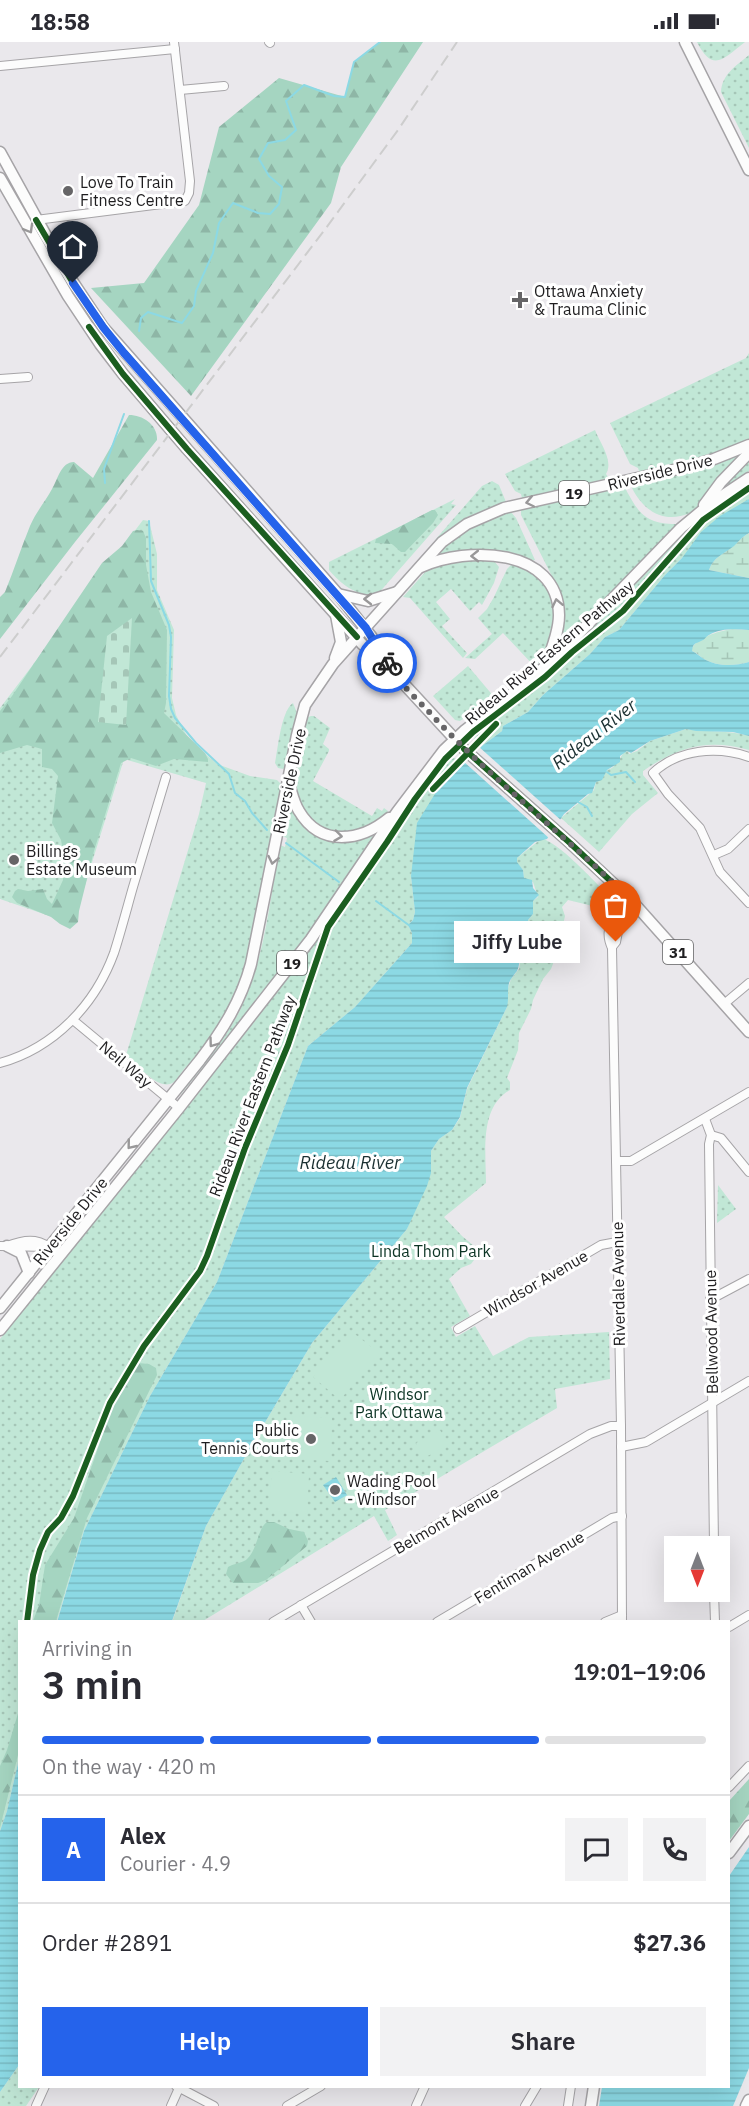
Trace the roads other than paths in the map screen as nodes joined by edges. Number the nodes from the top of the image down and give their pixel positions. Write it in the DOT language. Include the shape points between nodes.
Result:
graph roads {
  1 [pos="685,42"];
  2 [pos="175,45"];
  3 [pos="0,66"];
  4 [pos="224,86"];
  5 [pos="180,90"];
  6 [pos="0,152"];
  7 [pos="749,170"];
  8 [pos="0,178"];
  9 [pos="36,220"];
  10 [pos="28,377"];
  11 [pos="0,379"];
  12 [pos="749,445"];
  13 [pos="749,453"];
  14 [pos="749,478"];
  15 [pos="697,515"];
  16 [pos="416,570"];
  17 [pos="397,592"];
  18 [pos="338,594"];
  19 [pos="336,615"];
  20 [pos="366,628"];
  21 [pos="357,637"];
  22 [pos="333,663"];
  23 [pos="545,667"];
  24 [pos="391,670"];
  25 [pos="454,739"];
  26 [pos="749,757"];
  27 [pos="166,777"];
  28 [pos="288,782"];
  29 [pos="397,812"];
  30 [pos="749,829"];
  31 [pos="714,855"];
  32 [pos="632,901"];
  33 [pos="749,903"];
  34 [pos="749,983"];
  35 [pos="724,1004"];
  36 [pos="73,1020"];
  37 [pos="749,1032"];
  38 [pos="0,1063"];
  39 [pos="749,1092"];
  40 [pos="168,1100"];
  41 [pos="179,1108"];
  42 [pos="705,1119"];
  43 [pos="711,1135"];
  44 [pos="616,1161"];
  45 [pos="749,1172"];
  46 [pos="616,1242"];
  47 [pos="3,1246"];
  48 [pos="50,1247"];
  49 [pos="60,1254"];
  50 [pos="29,1273"];
  51 [pos="749,1279"];
  52 [pos="710,1297"];
  53 [pos="0,1308"];
  54 [pos="458,1329"];
  55 [pos="0,1330"];
  56 [pos="749,1381"];
  57 [pos="712,1403"];
  58 [pos="621,1426"];
  59 [pos="621,1448"];
  60 [pos="622,1516"];
  61 [pos="714,1536"];
  62 [pos="714,1602"];
  63 [pos="301,1605"];
  64 [pos="749,1615"];
  65 [pos="622,1618"];
  66 [pos="276,1620"];
  67 [pos="310,1620"];
  68 [pos="440,1620"];
  69 [pos="608,1620"];
  70 [pos="715,1620"];
  71 [pos="730,1626"];
  72 [pos="749,1766"];
  73 [pos="730,1786"];
  74 [pos="749,1826"];
  75 [pos="730,1852"];
  76 [pos="44,2088"];
  77 [pos="179,2088"];
  78 [pos="181,2088"];
  79 [pos="318,2088"];
  80 [pos="424,2088"];
  81 [pos="536,2088"];
  82 [pos="571,2088"];
  83 [pos="594,2088"];
  84 [pos="749,2100"];
  85 [pos="36,2106"];
  86 [pos="171,2106"];
  87 [pos="214,2106"];
  88 [pos="287,2106"];
  89 [pos="416,2106"];
  90 [pos="525,2106"];
  91 [pos="568,2106"];
  92 [pos="591,2106"];
  93 [pos="746,2106"];
  1 -- 7 [label="main road"];
  2 -- 3 [label="street"];
  2 -- 5 [label="street"];
  4 -- 5 [label="street"];
  5 -- 9 [label="street" via="190,181 185,201"];
  6 -- 9 [label="main road, 31"];
  8 -- 19 [label="main road, 31, one-way" via="68,296 117,367"];
  9 -- 18 [label="main road, 31" via="103,327"];
  10 -- 11 [label="street"];
  12 -- 16 [label="main road, Riverside Drive / 19, one-way" via="691,466 494,512 466,524 442,542"];
  13 -- 15 [label="main road"];
  14 -- 15 [label="main road, Riverside Drive / 19"];
  15 -- 23 [label="main road, Riverside Drive / 19"];
  16 -- 17 [label="main road, Riverside Drive / 19"];
  23 -- 16 [label="main road, one-way" via="559,612 552,585 539,571 518,560 482,555 443,558"];
  17 -- 18 [label="main road, one-way" via="368,601"];
  17 -- 20 [label="main road, Riverside Drive / 19"];
  18 -- 20 [label="main road, 31"];
  19 -- 21 [label="main road, 31"];
  19 -- 22 [label="main road" via="341,642"];
  20 -- 21 [label="main road, Riverside Drive / 19"];
  20 -- 24 [label="main road, 31"];
  21 -- 22 [label="main road, Riverside Drive / 19"];
  21 -- 24 [label="main road, 31"];
  22 -- 28 [label="main road, Riverside Drive / 19" via="305,705"];
  23 -- 25 [label="main road, Riverside Drive / 19"];
  24 -- 25 [label="main road, 31"];
  25 -- 29 [label="main road, Riverside Drive / 19"];
  25 -- 32 [label="main road, 31"];
  26 -- 31 [label="street" via="728,752 695,752 669,760 652,773 700,828"];
  27 -- 36 [label="street" via="113,954 94,993"];
  28 -- 29 [label="main road, one-way" via="298,810 308,823 325,834 364,834"];
  28 -- 40 [label="main road, Riverside Drive / 19, one-way" via="244,989 225,1026"];
  29 -- 41 [label="main road, Riverside Drive / 19" via="311,939"];
  30 -- 31 [label="street" via="728,849"];
  31 -- 33 [label="street" via="720,872"];
  32 -- 35 [label="main road, 31"];
  32 -- 44 [label="street, Riverdale Avenue" via="620,906 608,933 612,947"];
  34 -- 35 [label="street"];
  35 -- 37 [label="main road, 31"];
  36 -- 38 [label="street" via="33,1050"];
  36 -- 40 [label="street, Neil Way"];
  39 -- 42 [label="street"];
  40 -- 41 [label="street, Neil Way"];
  40 -- 48 [label="main road, Riverside Drive / 19, one-way"];
  41 -- 49 [label="main road, Riverside Drive / 19"];
  42 -- 43 [label="street, Bellwood Avenue"];
  42 -- 44 [label="street" via="631,1161"];
  43 -- 45 [label="street" via="720,1138"];
  43 -- 52 [label="street, Bellwood Avenue"];
  44 -- 46 [label="street, Riverdale Avenue"];
  46 -- 54 [label="street, Windsor Avenue" via="601,1245"];
  46 -- 58 [label="street, Riverdale Avenue"];
  47 -- 48 [label="street"];
  47 -- 50 [label="main road" via="21,1253"];
  48 -- 49 [label="street"];
  48 -- 50 [label="main road, Riverside Drive / 19"];
  49 -- 55 [label="main road, Riverside Drive / 19"];
  50 -- 53 [label="main road, Riverside Drive / 19"];
  51 -- 52 [label="street"];
  52 -- 57 [label="street, Bellwood Avenue"];
  56 -- 57 [label="street"];
  57 -- 59 [label="street" via="646,1442"];
  57 -- 61 [label="street, Bellwood Avenue"];
  58 -- 59 [label="street, Riverdale Avenue"];
  58 -- 63 [label="street, Belmont Avenue" via="590,1434"];
  59 -- 60 [label="street, Riverdale Avenue"];
  60 -- 65 [label="street, Riverdale Avenue"];
  60 -- 68 [label="street, Fentiman Avenue" via="612,1518"];
  62 -- 70 [label="street"];
  63 -- 66 [label="street, Belmont Avenue"];
  63 -- 67 [label="street"];
  64 -- 71 [label="street"];
  65 -- 69 [label="street" via="614,1616"];
  72 -- 73 [label="street"];
  74 -- 75 [label="main road"];
  76 -- 85 [label="street"];
  77 -- 86 [label="street"];
  78 -- 87 [label="street"];
  79 -- 88 [label="street"];
  80 -- 89 [label="street"];
  81 -- 90 [label="street"];
  82 -- 91 [label="street"];
  83 -- 92 [label="main road"];
  84 -- 93 [label="main road"];
}
